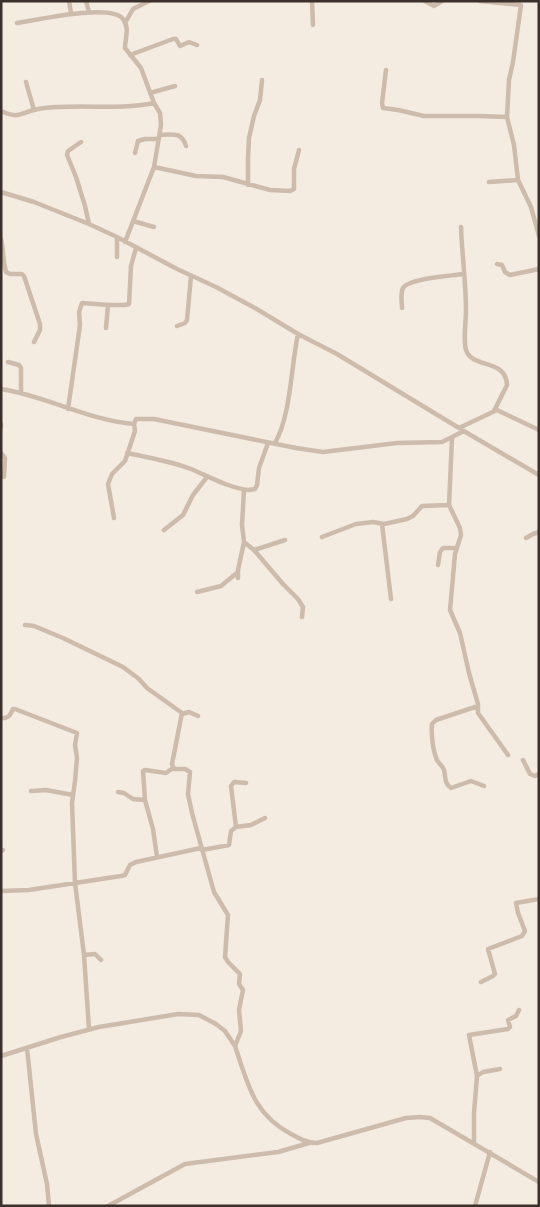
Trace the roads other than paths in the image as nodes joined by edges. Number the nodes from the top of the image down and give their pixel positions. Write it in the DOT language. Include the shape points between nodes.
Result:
graph roads {
  1 [pos="69,1"];
  2 [pos="86,1"];
  3 [pos="149,1"];
  4 [pos="312,1"];
  5 [pos="425,1"];
  6 [pos="442,1"];
  7 [pos="480,1"];
  8 [pos="89,12"];
  9 [pos="72,13"];
  10 [pos="17,23"];
  11 [pos="125,23"];
  12 [pos="313,25"];
  13 [pos="197,45"];
  14 [pos="130,56"];
  15 [pos="386,70"];
  16 [pos="262,80"];
  17 [pos="26,82"];
  18 [pos="175,86"];
  19 [pos="150,92"];
  20 [pos="154,103"];
  21 [pos="34,110"];
  22 [pos="1,111"];
  23 [pos="507,117"];
  24 [pos="160,137"];
  25 [pos="82,142"];
  26 [pos="186,146"];
  27 [pos="299,150"];
  28 [pos="135,153"];
  29 [pos="154,167"];
  30 [pos="518,180"];
  31 [pos="489,182"];
  32 [pos="248,185"];
  33 [pos="1,192"];
  34 [pos="133,221"];
  35 [pos="89,224"];
  36 [pos="154,227"];
  37 [pos="461,227"];
  38 [pos="539,236"];
  39 [pos="117,237"];
  40 [pos="1,239"];
  41 [pos="125,242"];
  42 [pos="136,248"];
  43 [pos="117,257"];
  44 [pos="497,264"];
  45 [pos="539,269"];
  46 [pos="463,274"];
  47 [pos="191,276"];
  48 [pos="108,305"];
  49 [pos="402,308"];
  50 [pos="177,326"];
  51 [pos="106,328"];
  52 [pos="298,334"];
  53 [pos="34,342"];
  54 [pos="8,362"];
  55 [pos="1,389"];
  56 [pos="21,393"];
  57 [pos="68,409"];
  58 [pos="494,411"];
  59 [pos="134,424"];
  60 [pos="462,430"];
  61 [pos="539,430"];
  62 [pos="452,438"];
  63 [pos="268,443"];
  64 [pos="275,443"];
  65 [pos="1,452"];
  66 [pos="127,453"];
  67 [pos="539,475"];
  68 [pos="4,477"];
  69 [pos="207,477"];
  70 [pos="244,490"];
  71 [pos="449,505"];
  72 [pos="114,518"];
  73 [pos="382,524"];
  74 [pos="164,530"];
  75 [pos="539,532"];
  76 [pos="322,537"];
  77 [pos="526,538"];
  78 [pos="285,540"];
  79 [pos="244,542"];
  80 [pos="457,548"];
  81 [pos="254,550"];
  82 [pos="438,565"];
  83 [pos="238,572"];
  84 [pos="238,578"];
  85 [pos="197,592"];
  86 [pos="390,599"];
  87 [pos="302,617"];
  88 [pos="25,625"];
  89 [pos="478,706"];
  90 [pos="182,714"];
  91 [pos="198,716"];
  92 [pos="1,718"];
  93 [pos="508,755"];
  94 [pos="523,760"];
  95 [pos="173,768"];
  96 [pos="539,774"];
  97 [pos="246,783"];
  98 [pos="484,786"];
  99 [pos="30,791"];
  100 [pos="118,792"];
  101 [pos="73,795"];
  102 [pos="145,800"];
  103 [pos="265,818"];
  104 [pos="236,827"];
  105 [pos="202,849"];
  106 [pos="157,857"];
  107 [pos="75,883"];
  108 [pos="1,891"];
  109 [pos="539,900"];
  110 [pos="84,955"];
  111 [pos="101,960"];
  112 [pos="481,982"];
  113 [pos="519,1010"];
  114 [pos="90,1029"];
  115 [pos="235,1046"];
  116 [pos="27,1048"];
  117 [pos="1,1056"];
  118 [pos="500,1069"];
  119 [pos="477,1076"];
  120 [pos="310,1143"];
  121 [pos="474,1143"];
  122 [pos="490,1152"];
  123 [pos="538,1179"];
  124 [pos="49,1206"];
  125 [pos="108,1206"];
  126 [pos="475,1206"];
  1 -- 9 [label="street"];
  2 -- 8 [label="street"];
  3 -- 11 [label="street" via="133,9"];
  4 -- 12 [label="street"];
  5 -- 6 [label="street" via="434,6"];
  7 -- 23 [label="street" via="521,5 509,80"];
  8 -- 9 [label="street"];
  8 -- 11 [label="street" via="115,14"];
  9 -- 10 [label="street"];
  11 -- 14 [label="street" via="125,48"];
  13 -- 14 [label="street" via="189,42 180,46 173,39"];
  14 -- 19 [label="street" via="138,63"];
  15 -- 23 [label="street" via="383,108 424,116"];
  16 -- 32 [label="street" via="249,138"];
  17 -- 21 [label="street"];
  18 -- 19 [label="street"];
  19 -- 20 [label="street"];
  20 -- 21 [label="street"];
  20 -- 24 [label="street" via="160,113"];
  21 -- 22 [label="street" via="17,116"];
  23 -- 30 [label="street"];
  24 -- 26 [label="street" via="180,135"];
  24 -- 28 [label="street" via="138,141"];
  24 -- 29 [label="street"];
  25 -- 35 [label="street" via="67,155 86,206"];
  27 -- 32 [label="street" via="293,190 270,190"];
  29 -- 32 [label="street" via="196,176 223,177"];
  29 -- 34 [label="street"];
  30 -- 31 [label="street"];
  30 -- 38 [label="street" via="531,207"];
  33 -- 35 [label="street"];
  34 -- 36 [label="street"];
  34 -- 41 [label="street"];
  35 -- 39 [label="street"];
  37 -- 46 [label="street"];
  39 -- 41 [label="street"];
  39 -- 43 [label="street"];
  40 -- 53 [label="street" via="6,272 24,276 40,324"];
  41 -- 42 [label="street"];
  42 -- 47 [label="street"];
  42 -- 48 [label="street" via="131,266 129,304"];
  44 -- 45 [label="street" via="510,275"];
  46 -- 49 [label="street" via="406,285 402,290"];
  46 -- 58 [label="street" via="467,352 475,360 501,370 507,381"];
  47 -- 50 [label="street" via="187,320"];
  47 -- 52 [label="street"];
  48 -- 51 [label="street"];
  48 -- 57 [label="street" via="86,302 80,307"];
  52 -- 60 [label="street" via="338,354"];
  52 -- 64 [label="street" via="285,414"];
  54 -- 56 [label="street" via="21,368"];
  55 -- 56 [label="street"];
  56 -- 57 [label="street"];
  57 -- 59 [label="street"];
  58 -- 60 [label="street"];
  58 -- 61 [label="street"];
  59 -- 63 [label="street" via="136,419 154,419"];
  59 -- 66 [label="street" via="135,431"];
  60 -- 62 [label="street"];
  60 -- 67 [label="street"];
  62 -- 64 [label="street" via="436,443 397,443 323,452"];
  62 -- 71 [label="street"];
  63 -- 64 [label="street"];
  63 -- 70 [label="street" via="257,486"];
  65 -- 68 [label="street" via="5,458"];
  66 -- 69 [label="street" via="172,463"];
  66 -- 72 [label="street" via="126,461 112,474 108,484"];
  69 -- 70 [label="street"];
  69 -- 74 [label="street" via="182,514"];
  70 -- 79 [label="street"];
  71 -- 73 [label="street" via="422,506 413,516"];
  71 -- 80 [label="street" via="461,531"];
  73 -- 76 [label="street" via="356,524"];
  73 -- 86 [label="street"];
  75 -- 77 [label="street"];
  78 -- 81 [label="street"];
  79 -- 81 [label="street"];
  79 -- 83 [label="street"];
  80 -- 82 [label="street" via="443,548"];
  80 -- 89 [label="street" via="450,610 460,633"];
  81 -- 87 [label="street" via="300,602"];
  83 -- 84 [label="street"];
  83 -- 85 [label="street" via="221,586"];
  88 -- 90 [label="street" via="63,638 123,667"];
  89 -- 93 [label="street" via="482,721"];
  89 -- 98 [label="street" via="434,721 432,731 437,759 448,786 471,781"];
  90 -- 91 [label="street" via="190,712"];
  90 -- 95 [label="street" via="173,752"];
  92 -- 101 [label="street" via="7,718 15,709 76,732"];
  94 -- 96 [label="street" via="530,774"];
  95 -- 102 [label="street" via="166,773 143,772"];
  95 -- 105 [label="street" via="190,772 188,800"];
  97 -- 104 [label="street" via="234,782 231,786"];
  99 -- 101 [label="street" via="49,790"];
  100 -- 102 [label="street"];
  101 -- 107 [label="street"];
  102 -- 106 [label="street"];
  103 -- 104 [label="street" via="251,825"];
  104 -- 105 [label="street" via="231,831 227,846"];
  105 -- 106 [label="street"];
  105 -- 115 [label="street" via="214,892 228,915 225,957 240,974 243,990 239,1010 241,1031"];
  106 -- 107 [label="street" via="130,865 123,876"];
  107 -- 108 [label="street"];
  107 -- 110 [label="street"];
  109 -- 112 [label="street" via="516,903 525,931 522,936 488,949 495,974"];
  110 -- 111 [label="street" via="96,954"];
  110 -- 114 [label="street"];
  113 -- 119 [label="street" via="508,1020 508,1029 469,1035"];
  114 -- 115 [label="street" via="192,1014 216,1024"];
  114 -- 116 [label="street"];
  115 -- 120 [label="street" via="256,1104 277,1126"];
  116 -- 117 [label="street"];
  116 -- 124 [label="street" via="36,1134"];
  118 -- 119 [label="street"];
  119 -- 121 [label="street"];
  120 -- 121 [label="street" via="420,1116 437,1121"];
  120 -- 125 [label="street" via="278,1152 185,1164"];
  121 -- 122 [label="street"];
  122 -- 123 [label="street"];
  122 -- 126 [label="street"];
}
